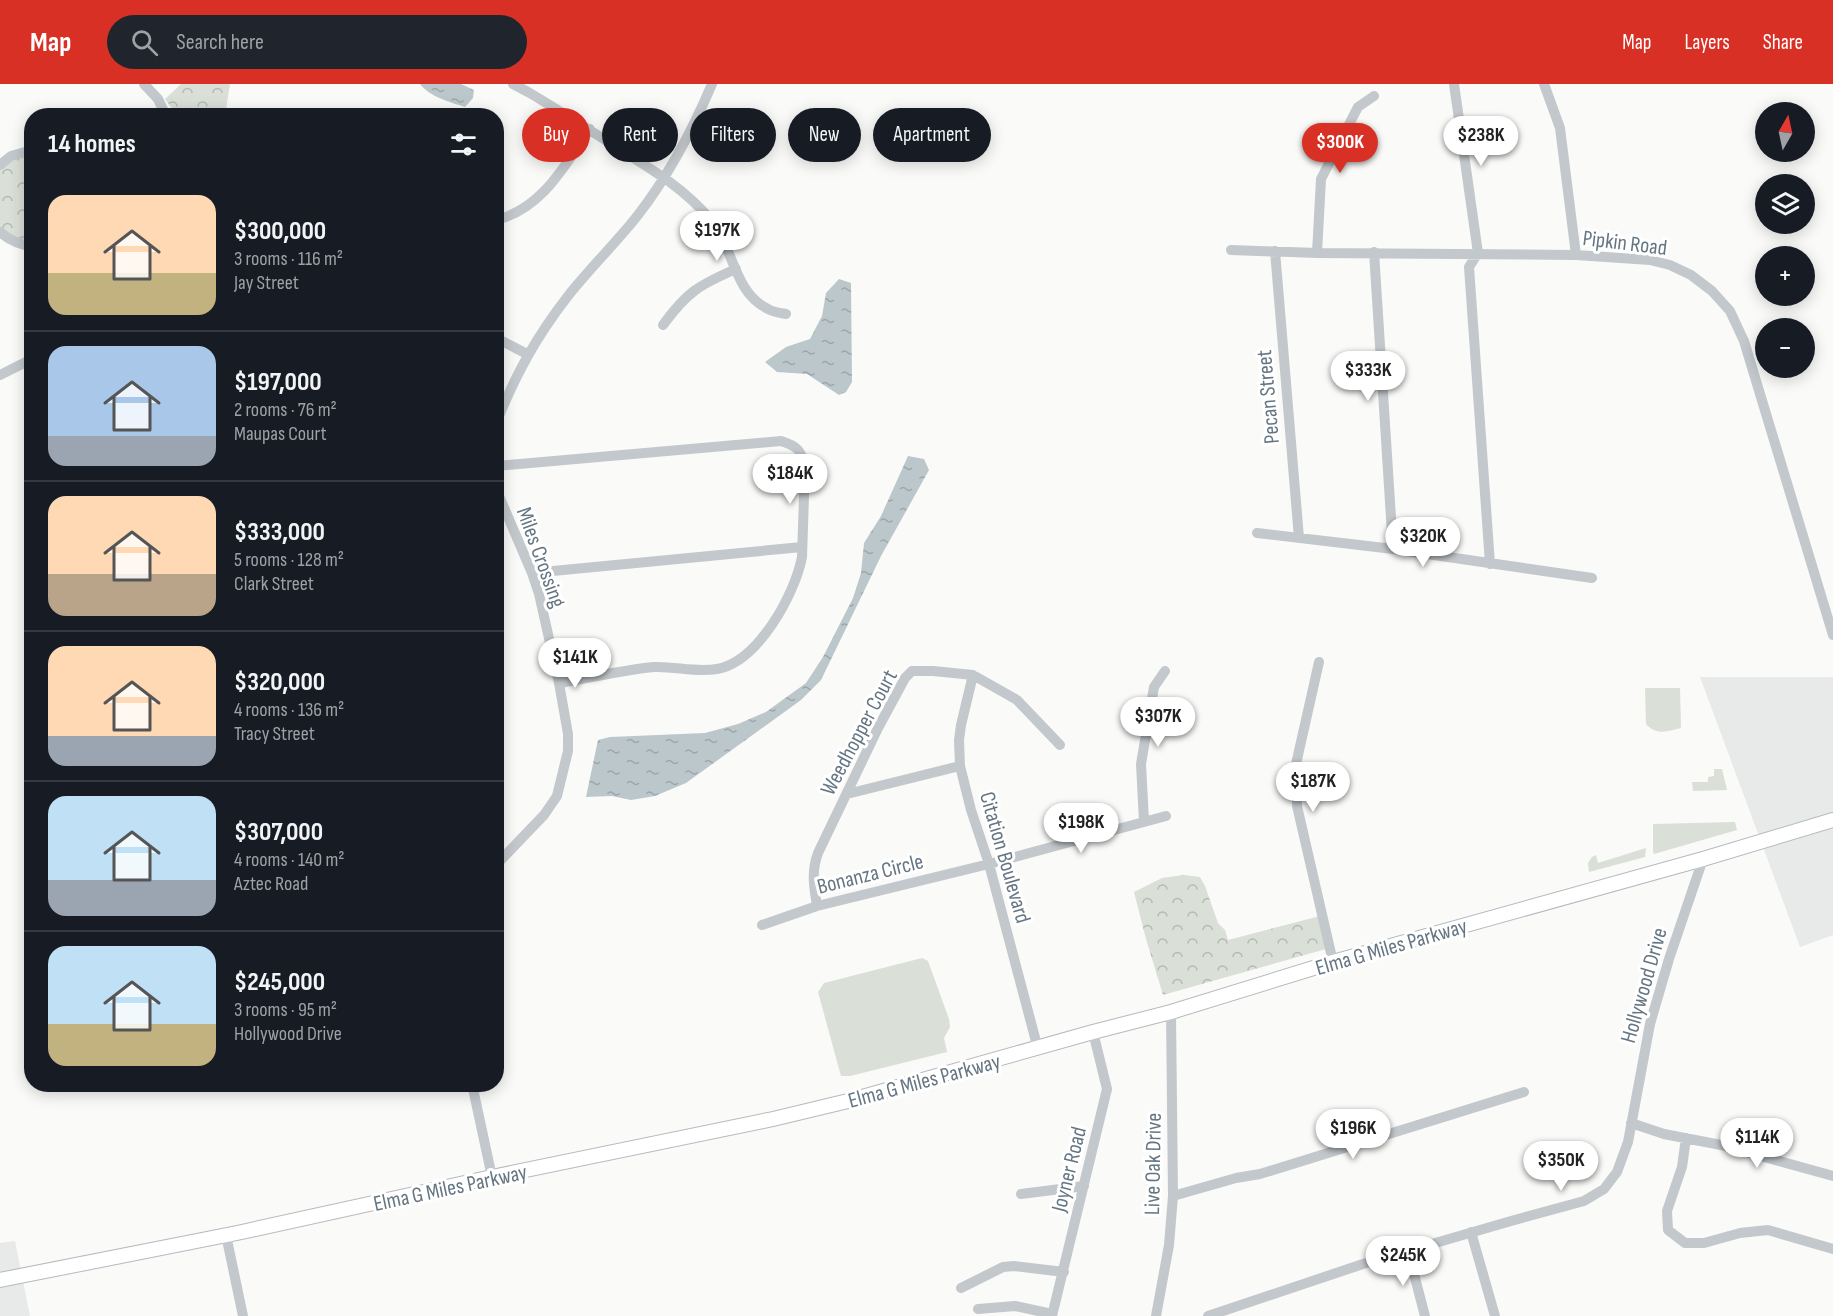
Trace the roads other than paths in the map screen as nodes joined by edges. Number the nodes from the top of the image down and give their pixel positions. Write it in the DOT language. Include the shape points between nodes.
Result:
graph roads {
  1 [pos="144,84"];
  2 [pos="513,84"];
  3 [pos="712,84"];
  4 [pos="1454,84"];
  5 [pos="1544,84"];
  6 [pos="1374,96"];
  7 [pos="162,108"];
  8 [pos="555,108"];
  9 [pos="590,129"];
  10 [pos="24,152"];
  11 [pos="567,162"];
  12 [pos="0,165"];
  13 [pos="665,177"];
  14 [pos="504,218"];
  15 [pos="0,232"];
  16 [pos="24,245"];
  17 [pos="1231,250"];
  18 [pos="1275,252"];
  19 [pos="1317,252"];
  20 [pos="1374,252"];
  21 [pos="1478,253"];
  22 [pos="1576,255"];
  23 [pos="736,269"];
  24 [pos="786,314"];
  25 [pos="663,325"];
  26 [pos="504,342"];
  27 [pos="527,354"];
  28 [pos="24,363"];
  29 [pos="0,375"];
  30 [pos="504,403"];
  31 [pos="504,465"];
  32 [pos="504,508"];
  33 [pos="1257,533"];
  34 [pos="1299,538"];
  35 [pos="802,547"];
  36 [pos="1393,549"];
  37 [pos="1490,564"];
  38 [pos="532,573"];
  39 [pos="1592,578"];
  40 [pos="1832,630"];
  41 [pos="1319,662"];
  42 [pos="1165,671"];
  43 [pos="973,675"];
  44 [pos="559,683"];
  45 [pos="1060,745"];
  46 [pos="960,766"];
  47 [pos="847,794"];
  48 [pos="1166,816"];
  49 [pos="1833,820"];
  50 [pos="1144,822"];
  51 [pos="504,857"];
  52 [pos="1703,860"];
  53 [pos="989,864"];
  54 [pos="817,906"];
  55 [pos="762,925"];
  56 [pos="1333,962"];
  57 [pos="1171,1012"];
  58 [pos="1093,1032"];
  59 [pos="1038,1049"];
  60 [pos="474,1092"];
  61 [pos="1524,1092"];
  62 [pos="1631,1123"];
  63 [pos="1686,1138"];
  64 [pos="1833,1176"];
  65 [pos="492,1177"];
  66 [pos="1084,1186"];
  67 [pos="1021,1194"];
  68 [pos="1173,1196"];
  69 [pos="1471,1232"];
  70 [pos="226,1235"];
  71 [pos="1833,1249"];
  72 [pos="1408,1251"];
  73 [pos="1064,1272"];
  74 [pos="0,1280"];
  75 [pos="961,1288"];
  76 [pos="978,1309"];
  77 [pos="1052,1315"];
  78 [pos="243,1316"];
  79 [pos="1156,1316"];
  80 [pos="1208,1316"];
  81 [pos="1425,1316"];
  82 [pos="1495,1316"];
  1 -- 7 [label="street"];
  2 -- 8 [label="street"];
  3 -- 13 [label="street" via="695,125"];
  4 -- 21 [label="street"];
  5 -- 22 [label="street" via="1560,128"];
  6 -- 19 [label="street" via="1358,107 1321,179"];
  9 -- 13 [label="street"];
  10 -- 12 [label="street"];
  11 -- 14 [label="street" via="533,203"];
  13 -- 23 [label="street" via="690,196 712,221"];
  13 -- 27 [label="street"];
  15 -- 16 [label="street"];
  17 -- 18 [label="street, Pipkin Road"];
  18 -- 19 [label="street, Pipkin Road"];
  18 -- 34 [label="street, Pecan Street"];
  19 -- 20 [label="street, Pipkin Road"];
  20 -- 21 [label="street, Pipkin Road"];
  20 -- 36 [label="street"];
  21 -- 22 [label="street, Pipkin Road"];
  21 -- 37 [label="street" via="1469,267"];
  22 -- 40 [label="street, Pipkin Road" via="1670,265 1712,291 1730,311 1744,341"];
  23 -- 24 [label="street" via="753,299"];
  23 -- 25 [label="street" via="686,297"];
  26 -- 27 [label="street"];
  27 -- 30 [label="street"];
  28 -- 29 [label="street"];
  31 -- 35 [label="street" via="781,441 794,445 803,455"];
  32 -- 38 [label="street, Miles Crossing"];
  33 -- 34 [label="street"];
  34 -- 36 [label="street"];
  35 -- 38 [label="street"];
  35 -- 44 [label="street" via="800,567 782,608 766,633 738,661 720,669 642,668"];
  36 -- 37 [label="street"];
  37 -- 39 [label="street"];
  38 -- 44 [label="street, Miles Crossing"];
  41 -- 56 [label="street" via="1296,764 1297,806"];
  42 -- 50 [label="street" via="1154,687 1141,764"];
  43 -- 45 [label="street, Weedhopper Court" via="1017,700"];
  43 -- 46 [label="street, Citation Boulevard" via="961,725"];
  43 -- 47 [label="street, Weedhopper Court" via="912,671 878,728"];
  44 -- 51 [label="street, Miles Crossing" via="568,751 557,796"];
  46 -- 47 [label="street"];
  46 -- 53 [label="street, Citation Boulevard"];
  47 -- 54 [label="street, Weedhopper Court" via="814,865"];
  48 -- 50 [label="street, Bonanza Circle"];
  49 -- 52 [label="main road, Elma G Miles Parkway"];
  50 -- 53 [label="street, Bonanza Circle"];
  52 -- 56 [label="main road, Elma G Miles Parkway"];
  52 -- 62 [label="street, Hollywood Drive" via="1650,1024"];
  53 -- 54 [label="street, Bonanza Circle"];
  53 -- 59 [label="street, Citation Boulevard"];
  54 -- 55 [label="street, Bonanza Circle"];
  56 -- 57 [label="main road, Elma G Miles Parkway"];
  57 -- 58 [label="main road, Elma G Miles Parkway"];
  57 -- 68 [label="street, Live Oak Drive"];
  58 -- 59 [label="main road, Elma G Miles Parkway"];
  58 -- 66 [label="street, Joyner Road" via="1107,1089"];
  59 -- 65 [label="main road, Elma G Miles Parkway" via="794,1114"];
  60 -- 65 [label="street"];
  61 -- 68 [label="street" via="1260,1174"];
  62 -- 63 [label="street"];
  62 -- 69 [label="street, Hollywood Drive" via="1617,1172 1604,1189 1584,1201"];
  63 -- 64 [label="street"];
  63 -- 71 [label="street" via="1682,1167 1667,1211 1668,1230 1685,1243 1768,1230"];
  65 -- 70 [label="main road, Elma G Miles Parkway"];
  66 -- 67 [label="street"];
  66 -- 73 [label="street, Joyner Road"];
  68 -- 79 [label="street, Live Oak Drive"];
  69 -- 72 [label="street, Hollywood Drive"];
  69 -- 82 [label="street"];
  70 -- 74 [label="main road, Elma G Miles Parkway"];
  70 -- 78 [label="street"];
  72 -- 80 [label="street, Hollywood Drive"];
  72 -- 81 [label="street"];
  73 -- 75 [label="street" via="1003,1266"];
  73 -- 77 [label="street, Joyner Road"];
  76 -- 77 [label="street" via="1015,1306"];
}
